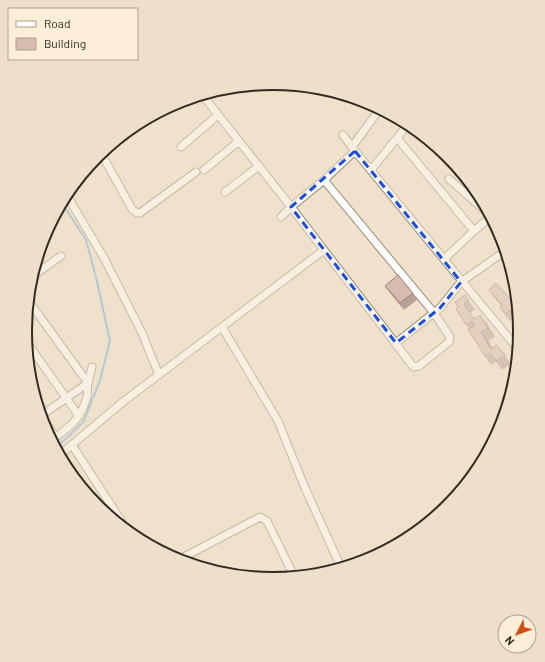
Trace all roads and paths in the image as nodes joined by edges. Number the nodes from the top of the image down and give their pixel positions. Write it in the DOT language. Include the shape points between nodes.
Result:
graph roads {
  1 [pos="206,100"];
  2 [pos="376,114"];
  3 [pos="218,115"];
  4 [pos="404,130"];
  5 [pos="344,136"];
  6 [pos="397,138"];
  7 [pos="239,141"];
  8 [pos="181,147"];
  9 [pos="353,149"];
  10 [pos="104,159"];
  11 [pos="259,166"];
  12 [pos="204,170"];
  13 [pos="371,170"];
  14 [pos="196,172"];
  15 [pos="449,179"];
  16 [pos="324,180"];
  17 [pos="225,192"];
  18 [pos="70,201"];
  19 [pos="475,202"];
  20 [pos="289,205"];
  21 [pos="282,217"];
  22 [pos="486,221"];
  23 [pos="474,231"];
  24 [pos="324,250"];
  25 [pos="500,255"];
  26 [pos="61,256"];
  27 [pos="444,259"];
  28 [pos="40,270"];
  29 [pos="461,282"];
  30 [pos="33,308"];
  31 [pos="434,314"];
  32 [pos="222,327"];
  33 [pos="512,342"];
  34 [pos="396,343"];
  35 [pos="33,351"];
  36 [pos="92,367"];
  37 [pos="159,375"];
  38 [pos="88,383"];
  39 [pos="67,397"];
  40 [pos="47,413"];
  41 [pos="79,416"];
  42 [pos="57,437"];
  43 [pos="72,445"];
  44 [pos="64,451"];
  45 [pos="117,515"];
  46 [pos="186,556"];
  47 [pos="339,562"];
  48 [pos="291,571"];
  1 -- 3 [label="street"];
  2 -- 9 [label="street"];
  3 -- 7 [label="street"];
  3 -- 8 [label="street"];
  4 -- 6 [label="street"];
  5 -- 9 [label="street"];
  6 -- 13 [label="street"];
  6 -- 23 [label="street"];
  7 -- 11 [label="street"];
  7 -- 12 [label="street"];
  9 -- 13 [label="street"];
  9 -- 16 [label="street"];
  10 -- 14 [label="street" via="132,209 140,213"];
  11 -- 17 [label="street"];
  11 -- 20 [label="street"];
  13 -- 27 [label="street"];
  15 -- 19 [label="street"];
  16 -- 20 [label="street"];
  16 -- 31 [label="street"];
  18 -- 37 [label="street" via="104,258 142,333"];
  20 -- 21 [label="street"];
  20 -- 24 [label="street"];
  22 -- 23 [label="street"];
  23 -- 27 [label="street"];
  24 -- 32 [label="street"];
  24 -- 34 [label="street"];
  25 -- 29 [label="street"];
  26 -- 28 [label="street"];
  27 -- 29 [label="street"];
  29 -- 31 [label="street"];
  29 -- 33 [label="street"];
  30 -- 38 [label="street"];
  31 -- 34 [label="street"];
  31 -- 34 [label="street" via="450,340 419,366 412,365"];
  32 -- 37 [label="street"];
  32 -- 47 [label="street" via="278,421"];
  35 -- 39 [label="street"];
  36 -- 38 [label="street"];
  37 -- 43 [label="street"];
  38 -- 39 [label="street"];
  38 -- 41 [label="street" via="88,395"];
  39 -- 40 [label="street"];
  39 -- 41 [label="street"];
  41 -- 42 [label="street"];
  43 -- 44 [label="street"];
  43 -- 45 [label="street"];
  46 -- 48 [label="street" via="260,517 267,521"];
}
